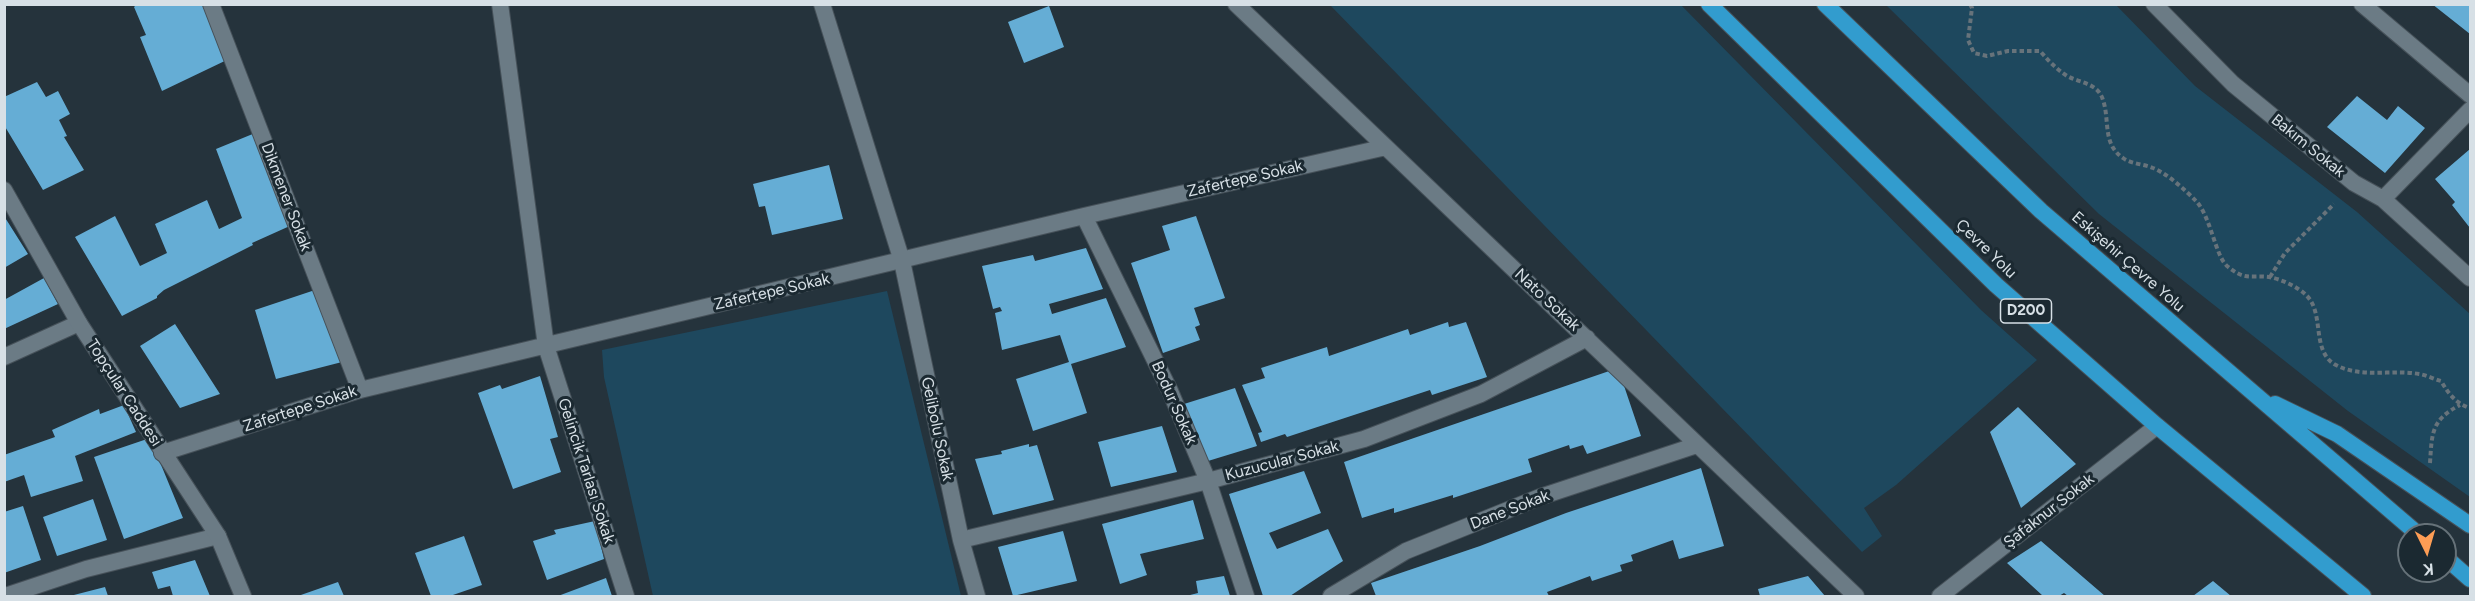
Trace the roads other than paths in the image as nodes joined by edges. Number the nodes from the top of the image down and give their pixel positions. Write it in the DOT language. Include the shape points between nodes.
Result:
graph roads {
  1 [pos="212,4"];
  2 [pos="500,4"];
  3 [pos="822,4"];
  4 [pos="1236,4"];
  5 [pos="1709,4"];
  6 [pos="1825,4"];
  7 [pos="2154,4"];
  8 [pos="2362,4"];
  9 [pos="2470,95"];
  10 [pos="2470,110"];
  11 [pos="1386,147"];
  12 [pos="4,190"];
  13 [pos="2383,199"];
  14 [pos="1084,216"];
  15 [pos="902,261"];
  16 [pos="2470,278"];
  17 [pos="79,323"];
  18 [pos="1587,338"];
  19 [pos="546,346"];
  20 [pos="4,357"];
  21 [pos="360,390"];
  22 [pos="2253,393"];
  23 [pos="2157,426"];
  24 [pos="1697,445"];
  25 [pos="162,453"];
  26 [pos="1208,481"];
  27 [pos="2405,523"];
  28 [pos="2470,525"];
  29 [pos="218,536"];
  30 [pos="961,540"];
  31 [pos="2457,568"];
  32 [pos="2470,579"];
  33 [pos="5,597"];
  34 [pos="243,597"];
  35 [pos="626,597"];
  36 [pos="977,597"];
  37 [pos="1246,597"];
  38 [pos="1331,597"];
  39 [pos="1856,597"];
  40 [pos="1940,597"];
  41 [pos="2362,597"];
  1 -- 21 [label="street, Dikmener Sokak"];
  2 -- 19 [label="street, Gelincik Tarlası Sokak"];
  3 -- 15 [label="street, Gelibolu Sokak"];
  4 -- 11 [label="street, Nato Sokak"];
  5 -- 23 [label="highway, Çevre Yolu / D200" via="1996,285"];
  6 -- 22 [label="highway, Eskişehir Çevre Yolu" via="2041,211"];
  7 -- 13 [label="street, Bakım Sokak" via="2233,84 2354,183"];
  8 -- 9 [label="street"];
  10 -- 13 [label="street"];
  11 -- 14 [label="street, Zafertepe Sokak"];
  11 -- 18 [label="street, Nato Sokak"];
  12 -- 17 [label="street, Topçular Caddesi"];
  13 -- 16 [label="street, Bakım Sokak"];
  14 -- 15 [label="street, Zafertepe Sokak"];
  14 -- 26 [label="street, Bodur Sokak" via="1170,391"];
  15 -- 19 [label="street, Zafertepe Sokak"];
  15 -- 30 [label="street, Gelibolu Sokak"];
  17 -- 20 [label="street"];
  17 -- 25 [label="street, Topçular Caddesi"];
  18 -- 24 [label="street, Nato Sokak"];
  18 -- 26 [label="street, Kuzucular Sokak" via="1481,394 1364,439"];
  19 -- 21 [label="street, Zafertepe Sokak"];
  19 -- 35 [label="street, Gelincik Tarlası Sokak"];
  21 -- 25 [label="street, Zafertepe Sokak"];
  22 -- 27 [label="highway, Eskişehir Çevre Yolu"];
  22 -- 28 [label="highway" via="2337,434"];
  23 -- 40 [label="street, Şafaknur Sokak"];
  23 -- 41 [label="highway, Çevre Yolu / D200"];
  24 -- 38 [label="street, Dane Sokak" via="1540,497 1406,551"];
  24 -- 39 [label="street, Nato Sokak"];
  25 -- 29 [label="street, Topçular Caddesi"];
  26 -- 30 [label="street, Kuzucular Sokak"];
  26 -- 37 [label="street, Bodur Sokak"];
  29 -- 33 [label="street" via="86,569"];
  29 -- 34 [label="street, Topçular Caddesi"];
  30 -- 36 [label="street, Gelibolu Sokak"];
  31 -- 32 [label="highway"];
}
